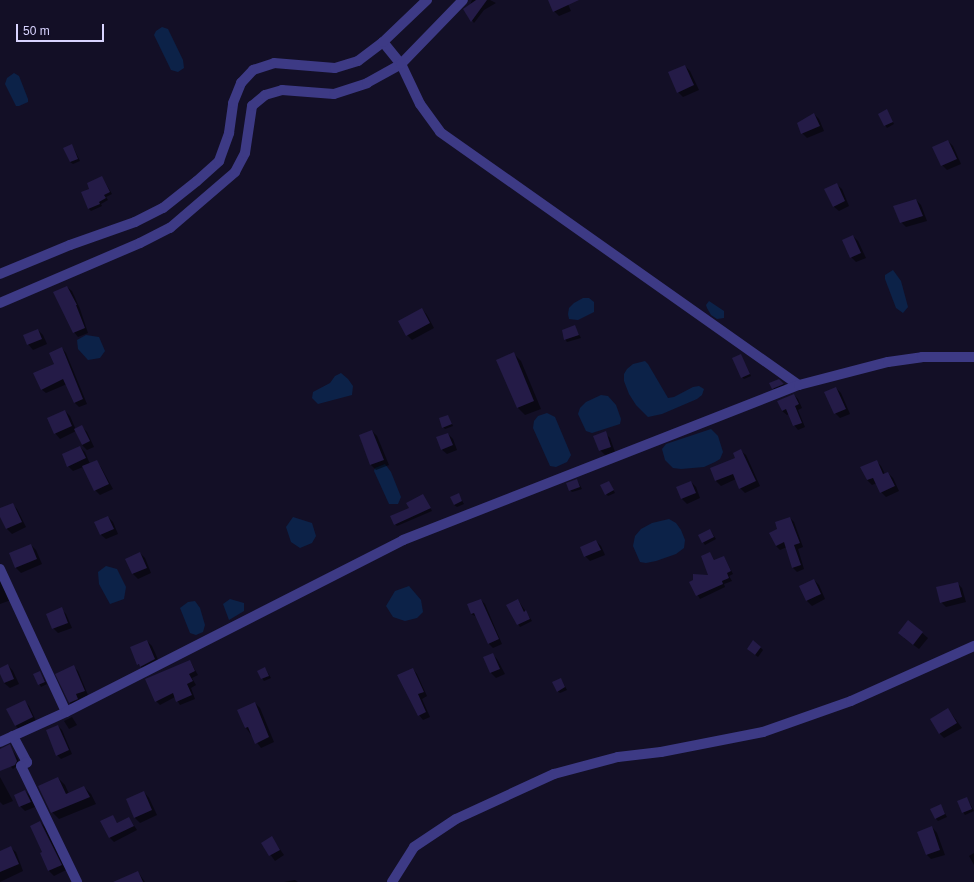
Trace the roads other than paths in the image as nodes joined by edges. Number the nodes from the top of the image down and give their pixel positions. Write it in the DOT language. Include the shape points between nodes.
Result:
graph roads {
  1 [pos="427,0"];
  2 [pos="462,0"];
  3 [pos="384,42"];
  4 [pos="401,64"];
  5 [pos="0,274"];
  6 [pos="0,303"];
  7 [pos="974,357"];
  8 [pos="799,385"];
  9 [pos="0,569"];
  10 [pos="974,646"];
  11 [pos="66,712"];
  12 [pos="13,736"];
  13 [pos="0,742"];
  14 [pos="77,882"];
  15 [pos="392,882"];
  1 -- 3 [label="street"];
  2 -- 4 [label="street"];
  3 -- 4 [label="street"];
  3 -- 5 [label="street" via="358,61 335,68 274,63 253,70 241,83 234,103 229,133 219,161 197,181 163,208 135,222 70,244"];
  4 -- 6 [label="street" via="367,83 334,94 282,90 264,95 252,106 245,154 235,172 170,228"];
  4 -- 8 [label="street" via="420,104 440,132"];
  7 -- 8 [label="street" via="922,357 888,362"];
  8 -- 11 [label="street" via="403,540"];
  9 -- 11 [label="street"];
  10 -- 15 [label="street" via="851,702 763,732 661,752 618,757 554,774 456,818 414,847"];
  11 -- 12 [label="street"];
  12 -- 13 [label="street"];
  12 -- 14 [label="street" via="27,762 21,766"];
}
